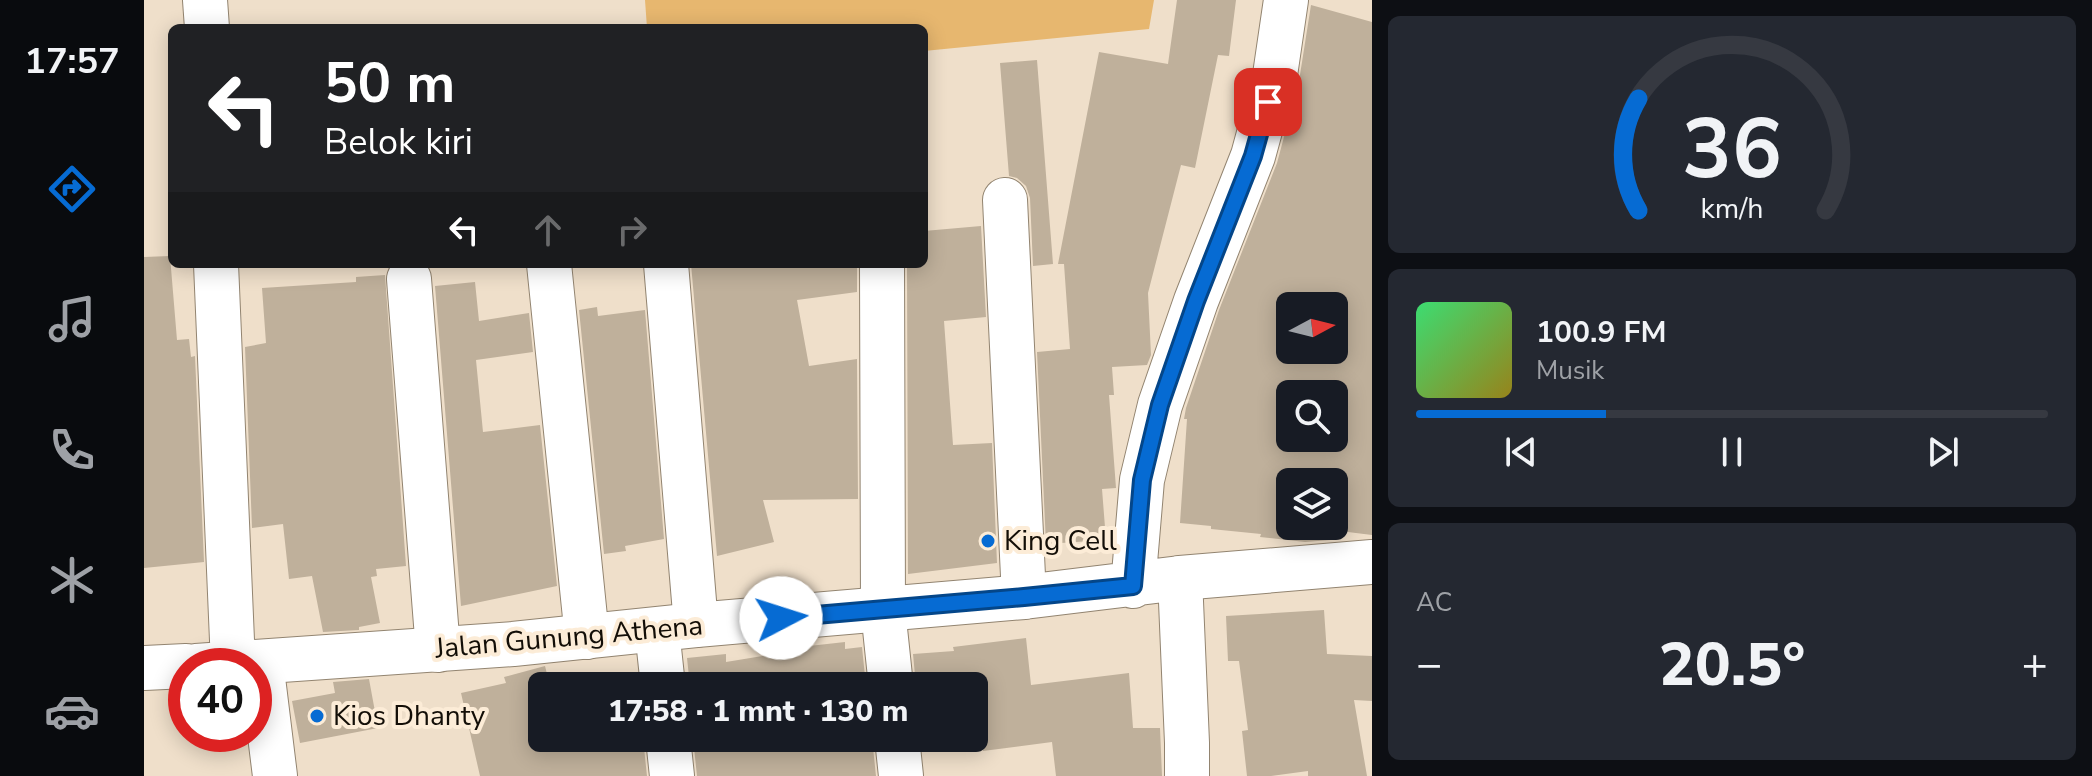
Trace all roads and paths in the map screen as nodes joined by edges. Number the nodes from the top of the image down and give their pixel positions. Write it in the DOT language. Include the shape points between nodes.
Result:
graph roads {
  1 [pos="205,0"];
  2 [pos="1286,0"];
  3 [pos="207,24"];
  4 [pos="1005,200"];
  5 [pos="216,268"];
  6 [pos="549,268"];
  7 [pos="666,268"];
  8 [pos="882,268"];
  9 [pos="409,279"];
  10 [pos="1372,562"];
  11 [pos="1180,578"];
  12 [pos="1133,586"];
  13 [pos="1024,597"];
  14 [pos="883,610"];
  15 [pos="677,628"];
  16 [pos="587,637"];
  17 [pos="229,648"];
  18 [pos="438,650"];
  19 [pos="272,661"];
  20 [pos="168,667"];
  21 [pos="144,668"];
  22 [pos="666,672"];
  23 [pos="890,672"];
  24 [pos="265,752"];
  25 [pos="669,752"];
  26 [pos="898,752"];
  27 [pos="275,776"];
  28 [pos="672,776"];
  29 [pos="901,776"];
  30 [pos="1187,776"];
  1 -- 3 [label="street"];
  2 -- 12 [label="street" via="1275,75 1253,156 1160,405 1142,480"];
  4 -- 13 [label="street"];
  5 -- 17 [label="street"];
  6 -- 16 [label="street"];
  7 -- 15 [label="street"];
  8 -- 14 [label="street"];
  9 -- 18 [label="street"];
  10 -- 11 [label="street, Jalan Gunung Athena"];
  11 -- 12 [label="street, Jalan Gunung Athena"];
  11 -- 30 [label="street"];
  12 -- 13 [label="street, Jalan Gunung Athena"];
  13 -- 14 [label="street, Jalan Gunung Athena"];
  14 -- 15 [label="street, Jalan Gunung Athena"];
  14 -- 23 [label="street"];
  15 -- 16 [label="street, Jalan Gunung Athena"];
  15 -- 22 [label="street"];
  16 -- 18 [label="street, Jalan Gunung Athena"];
  18 -- 19 [label="street, Jalan Gunung Athena"];
  20 -- 21 [label="street"];
  24 -- 27 [label="street"];
  25 -- 28 [label="street"];
  26 -- 29 [label="street"];
}
